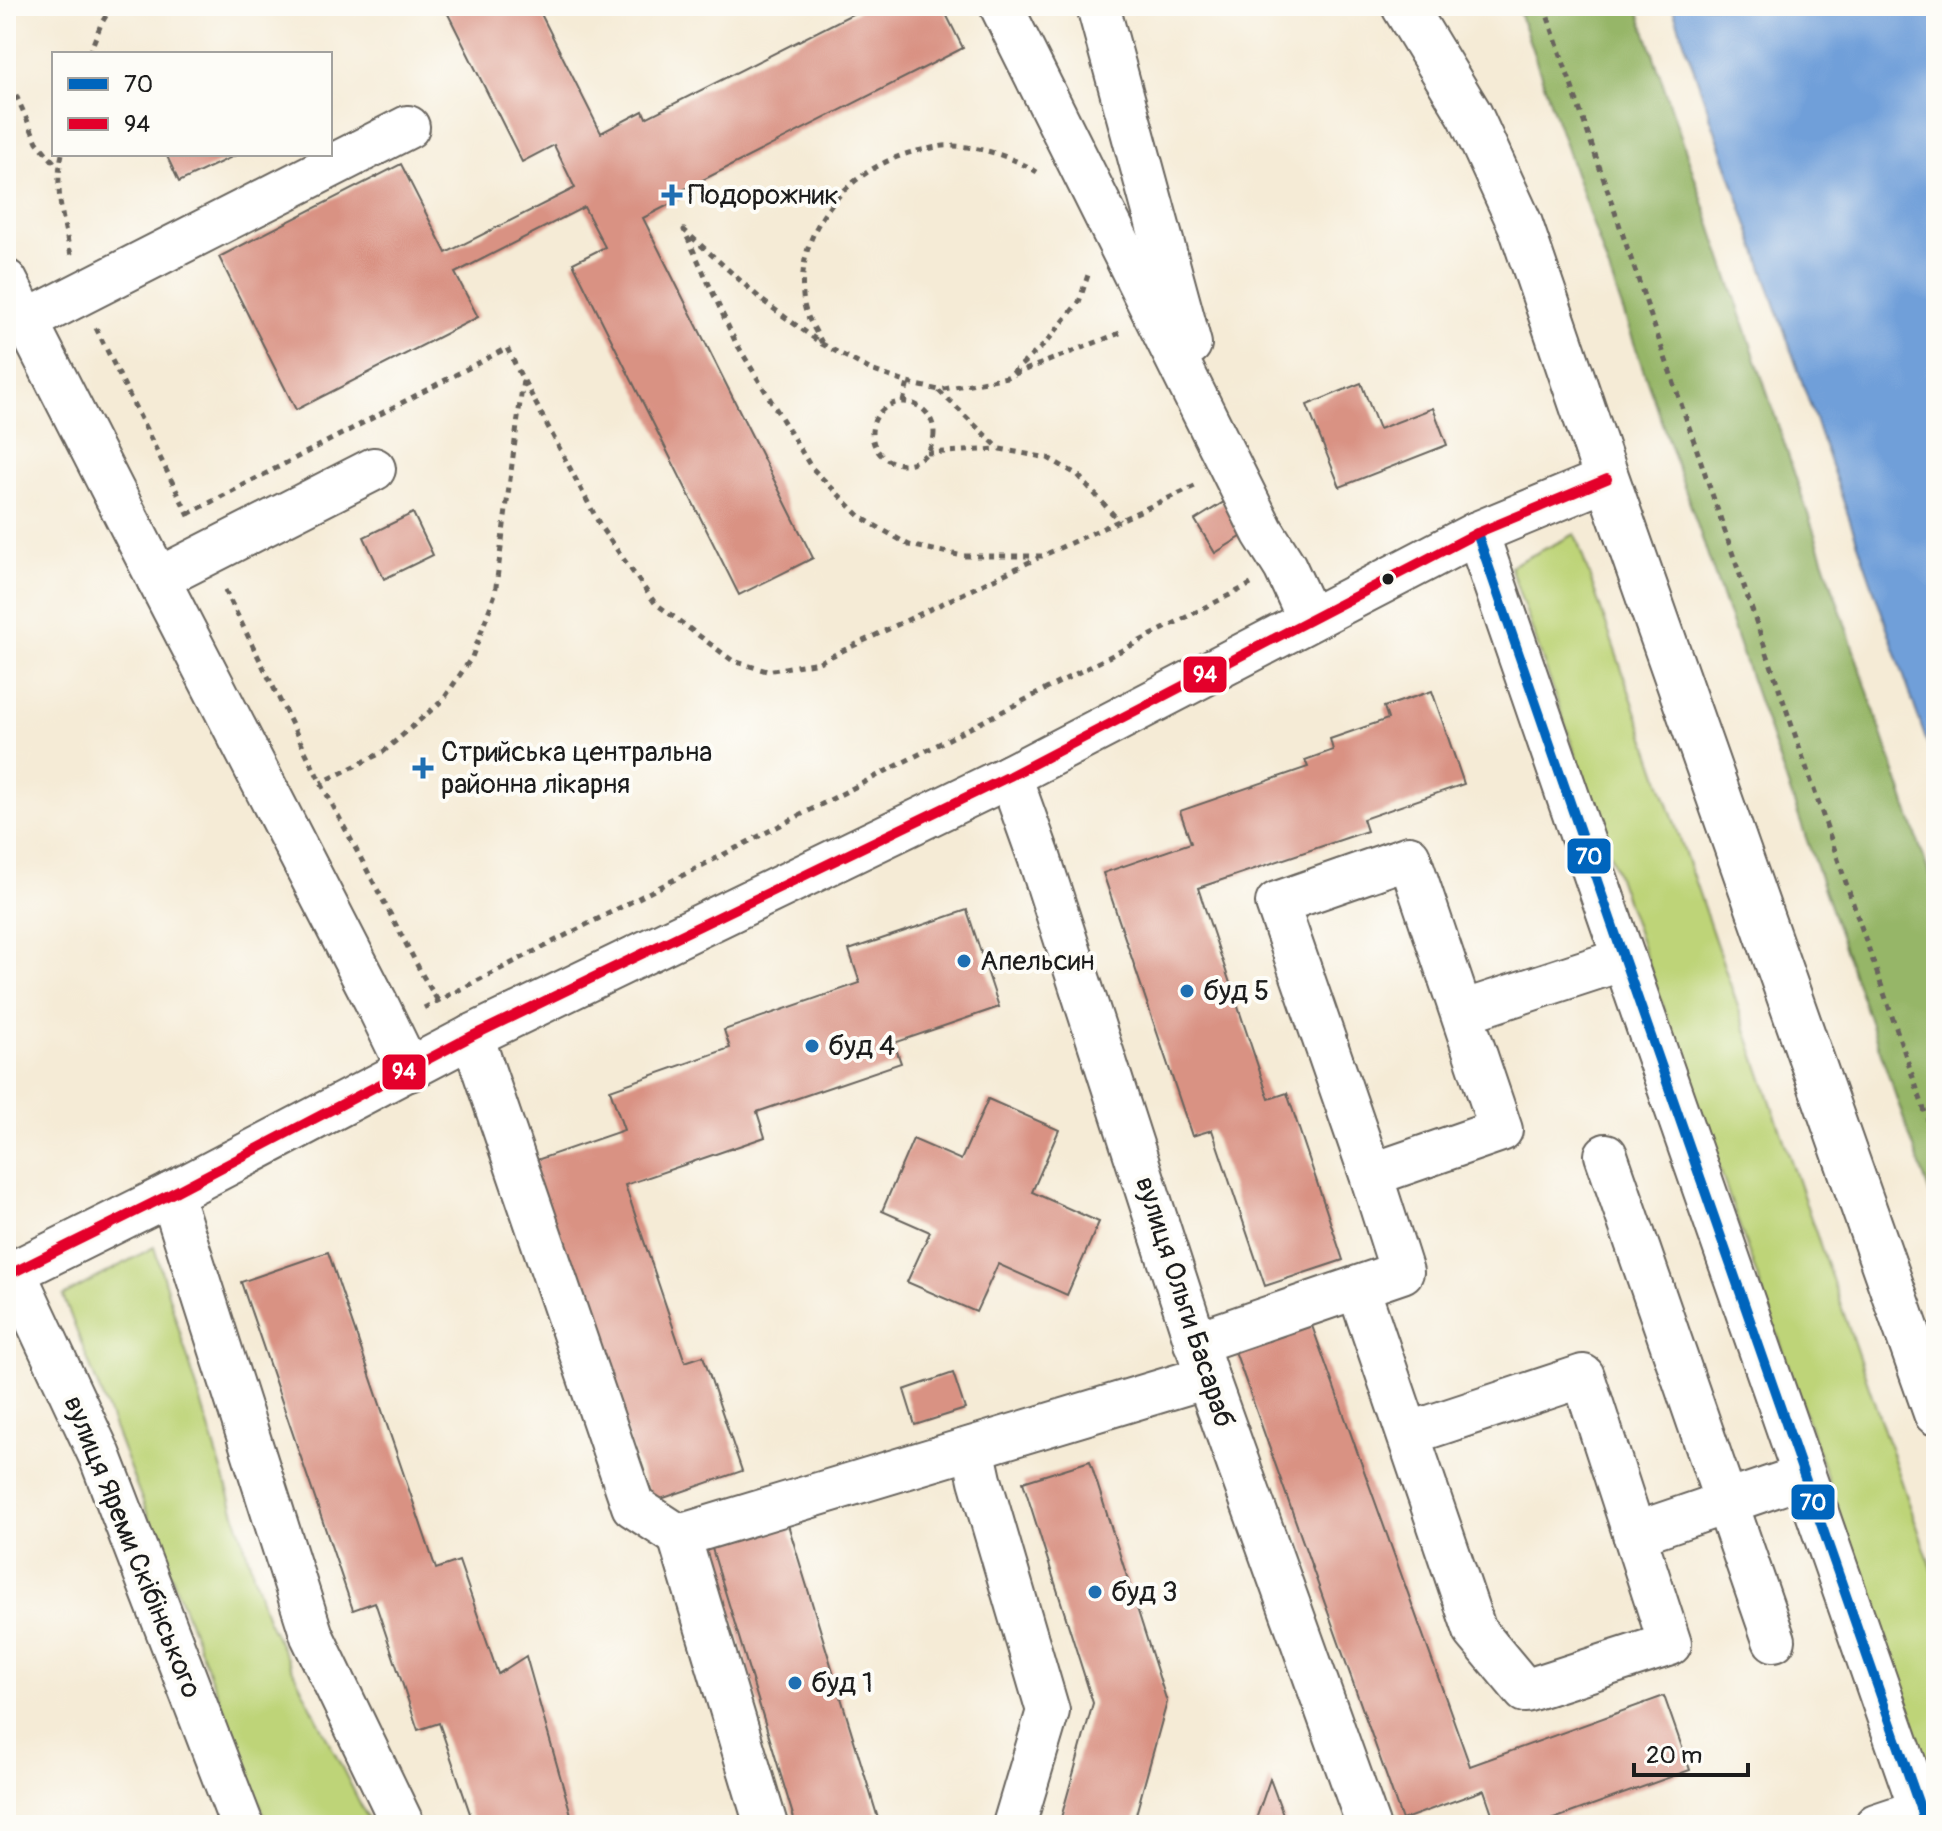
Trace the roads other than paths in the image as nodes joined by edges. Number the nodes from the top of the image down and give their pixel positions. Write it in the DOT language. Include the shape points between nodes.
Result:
graph roads {
  1 [pos="1001,6"];
  2 [pos="1098,6"];
  3 [pos="1404,6"];
  4 [pos="408,127"];
  5 [pos="6,281"];
  6 [pos="22,334"];
  7 [pos="1224,452"];
  8 [pos="374,469"];
  9 [pos="1607,479"];
  10 [pos="1477,533"];
  11 [pos="158,579"];
  12 [pos="1309,619"];
  13 [pos="1010,776"];
  14 [pos="1624,959"];
  15 [pos="1462,1012"];
  16 [pos="472,1036"];
  17 [pos="409,1070"];
  18 [pos="1606,1155"];
  19 [pos="1371,1175"];
  20 [pos="171,1194"];
  21 [pos="10,1274"];
  22 [pos="1358,1288"];
  23 [pos="1201,1360"];
  24 [pos="1936,1413"];
  25 [pos="1408,1434"];
  26 [pos="973,1448"];
  27 [pos="1804,1476"];
  28 [pos="1726,1502"];
  29 [pos="1634,1534"];
  30 [pos="679,1536"];
  31 [pos="1774,1640"];
  32 [pos="1924,1817"];
  33 [pos="242,1825"];
  34 [pos="403,1825"];
  35 [pos="766,1825"];
  36 [pos="1014,1825"];
  37 [pos="1368,1825"];
  38 [pos="1876,1825"];
  1 -- 7 [label="street"];
  2 -- 7 [label="street"];
  3 -- 9 [label="highway" via="1470,115 1520,224"];
  4 -- 6 [label="street"];
  5 -- 6 [label="street"];
  6 -- 11 [label="street"];
  7 -- 12 [label="street"];
  8 -- 11 [label="street"];
  9 -- 10 [label="street"];
  9 -- 24 [label="highway"];
  10 -- 12 [label="street"];
  10 -- 14 [label="street"];
  11 -- 17 [label="street"];
  12 -- 13 [label="street"];
  13 -- 16 [label="street"];
  13 -- 23 [label="street, вулиця Ольги Басараб"];
  14 -- 15 [label="street"];
  14 -- 27 [label="street"];
  15 -- 19 [label="street" via="1501,1130"];
  15 -- 19 [label="street" via="1409,857 1277,903"];
  16 -- 17 [label="street"];
  16 -- 30 [label="street" via="633,1506"];
  17 -- 20 [label="street"];
  18 -- 28 [label="street"];
  19 -- 22 [label="street" via="1402,1272"];
  20 -- 21 [label="street"];
  20 -- 34 [label="street" via="312,1636"];
  21 -- 33 [label="street, вулиця Яреми Скібінського" via="100,1456"];
  22 -- 23 [label="street"];
  22 -- 25 [label="street"];
  23 -- 26 [label="street"];
  23 -- 37 [label="street, вулиця Ольги Басараб"];
  25 -- 29 [label="street" via="1583,1376"];
  25 -- 29 [label="street" via="1475,1631 1525,1691 1670,1644"];
  26 -- 30 [label="street"];
  26 -- 36 [label="street" via="1048,1711"];
  27 -- 28 [label="street"];
  27 -- 32 [label="street"];
  28 -- 29 [label="street"];
  28 -- 31 [label="street"];
  30 -- 35 [label="street"];
  32 -- 38 [label="street"];
}
